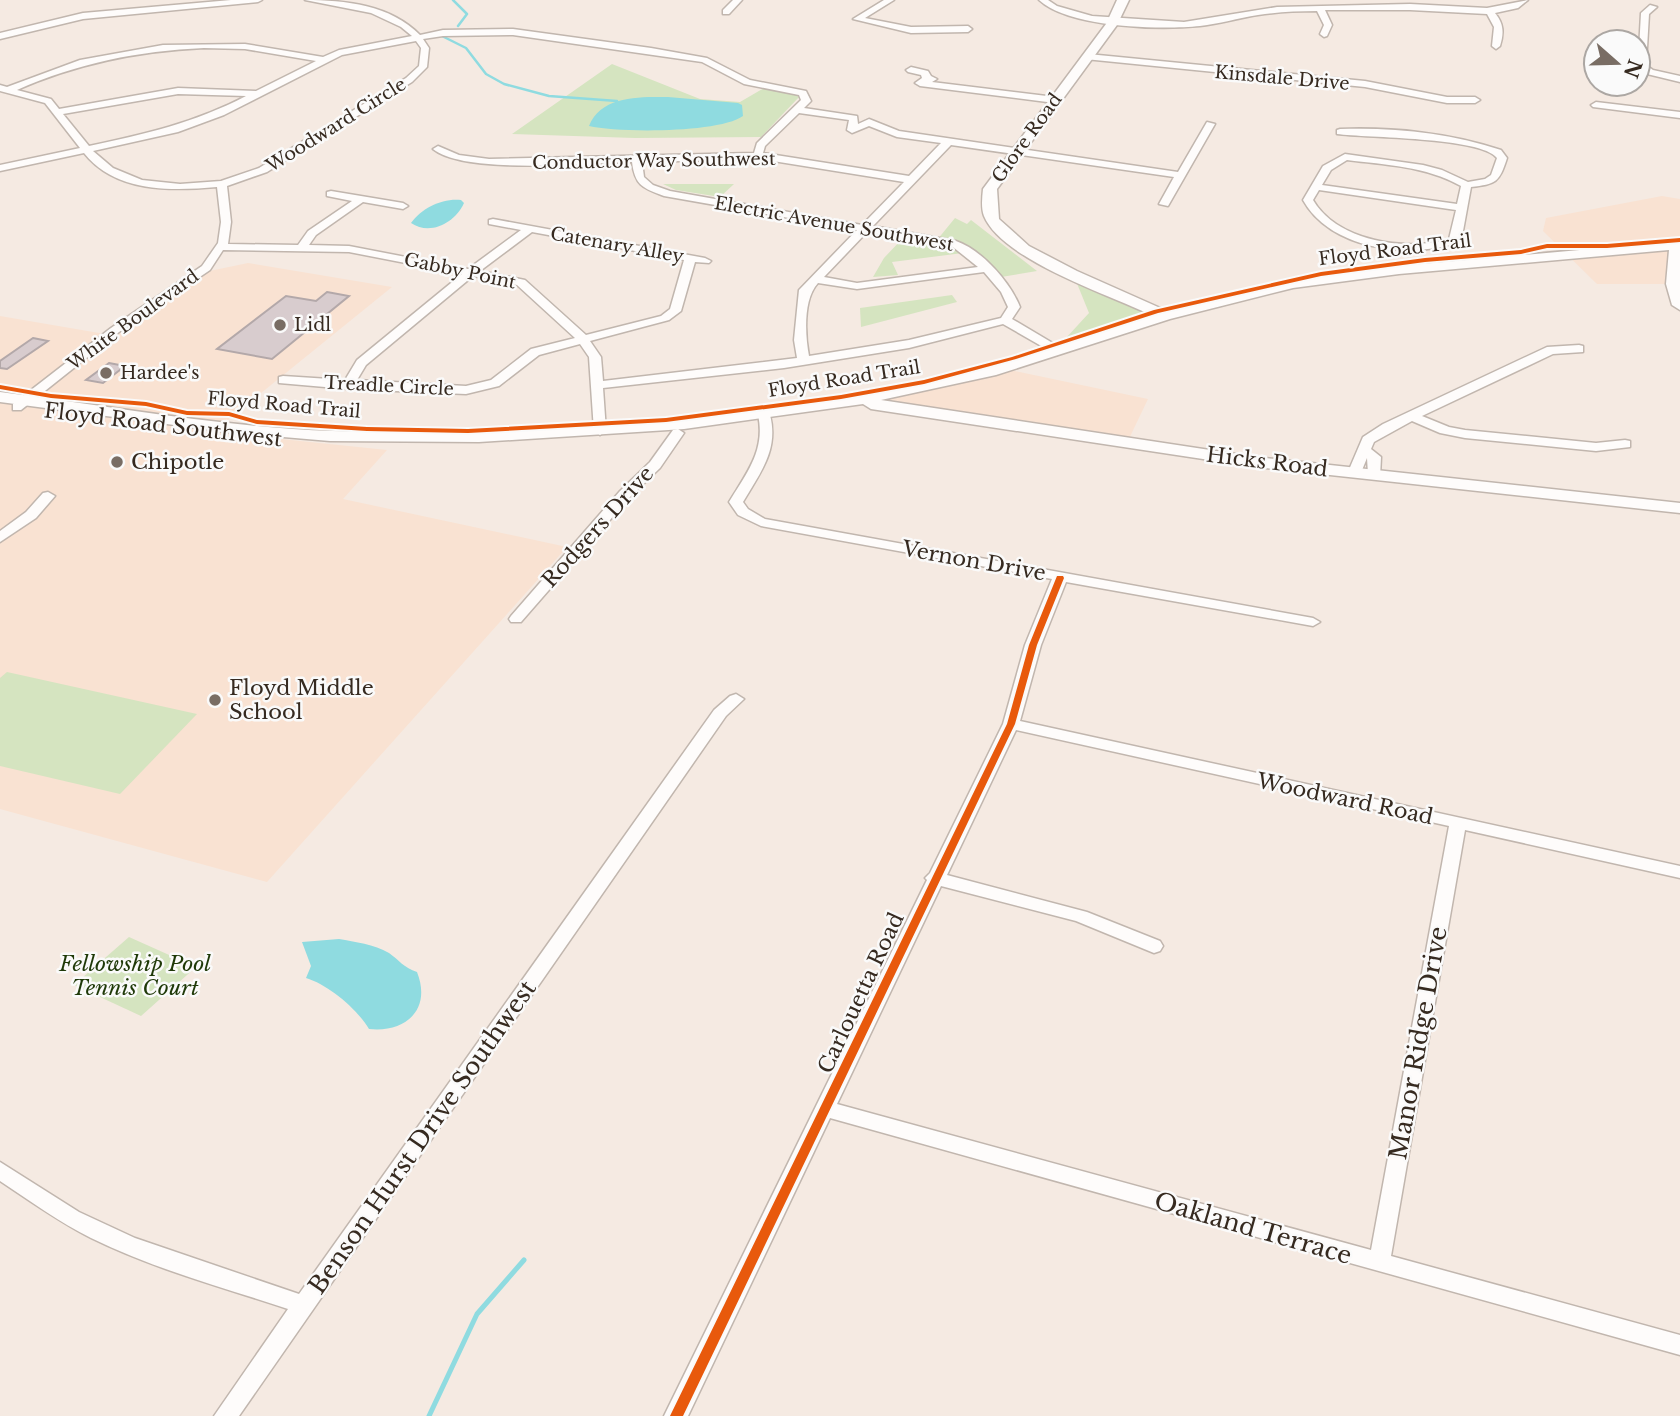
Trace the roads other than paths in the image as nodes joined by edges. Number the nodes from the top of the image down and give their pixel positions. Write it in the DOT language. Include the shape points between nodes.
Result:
graph roads {
  1 [pos="258,0"];
  2 [pos="309,0"];
  3 [pos="738,0"];
  4 [pos="890,0"];
  5 [pos="1043,0"];
  6 [pos="1123,0"];
  7 [pos="1524,0"];
  8 [pos="223,1"];
  9 [pos="1653,7"];
  10 [pos="1320,9"];
  11 [pos="1489,11"];
  12 [pos="726,12"];
  13 [pos="1114,19"];
  14 [pos="968,29"];
  15 [pos="1324,34"];
  16 [pos="0,36"];
  17 [pos="417,37"];
  18 [pos="1496,46"];
  19 [pos="1088,57"];
  20 [pos="323,60"];
  21 [pos="911,70"];
  22 [pos="1680,79"];
  23 [pos="4,89"];
  24 [pos="257,94"];
  25 [pos="1055,100"];
  26 [pos="1475,100"];
  27 [pos="1596,105"];
  28 [pos="799,110"];
  29 [pos="59,112"];
  30 [pos="1680,115"];
  31 [pos="1348,120"];
  32 [pos="1210,124"];
  33 [pos="1340,132"];
  34 [pos="948,142"];
  35 [pos="85,148"];
  36 [pos="438,149"];
  37 [pos="1016,151"];
  38 [pos="758,156"];
  39 [pos="1345,157"];
  40 [pos="638,160"];
  41 [pos="0,168"];
  42 [pos="1180,175"];
  43 [pos="913,180"];
  44 [pos="222,184"];
  45 [pos="1466,185"];
  46 [pos="1316,187"];
  47 [pos="331,194"];
  48 [pos="361,199"];
  49 [pos="1164,204"];
  50 [pos="403,206"];
  51 [pos="1461,208"];
  52 [pos="493,222"];
  53 [pos="867,229"];
  54 [pos="528,230"];
  55 [pos="1677,246"];
  56 [pos="221,247"];
  57 [pos="1416,248"];
  58 [pos="301,249"];
  59 [pos="690,259"];
  60 [pos="705,261"];
  61 [pos="1432,267"];
  62 [pos="985,270"];
  63 [pos="472,271"];
  64 [pos="815,279"];
  65 [pos="1680,305"];
  66 [pos="1166,316"];
  67 [pos="1005,320"];
  68 [pos="583,340"];
  69 [pos="1579,349"];
  70 [pos="1057,351"];
  71 [pos="803,359"];
  72 [pos="990,372"];
  73 [pos="283,380"];
  74 [pos="348,384"];
  75 [pos="599,384"];
  76 [pos="932,394"];
  77 [pos="0,397"];
  78 [pos="855,401"];
  79 [pos="14,404"];
  80 [pos="877,404"];
  81 [pos="923,412"];
  82 [pos="813,415"];
  83 [pos="1414,416"];
  84 [pos="765,418"];
  85 [pos="966,418"];
  86 [pos="600,431"];
  87 [pos="678,433"];
  88 [pos="1625,444"];
  89 [pos="1366,451"];
  90 [pos="1355,472"];
  91 [pos="1375,474"];
  92 [pos="48,496"];
  93 [pos="1680,508"];
  94 [pos="0,538"];
  95 [pos="1060,578"];
  96 [pos="516,619"];
  97 [pos="1313,622"];
  98 [pos="736,699"];
  99 [pos="1011,724"];
  100 [pos="1458,822"];
  101 [pos="1680,872"];
  102 [pos="934,878"];
  103 [pos="1154,946"];
  104 [pos="826,1109"];
  105 [pos="0,1170"];
  106 [pos="1378,1263"];
  107 [pos="304,1305"];
  108 [pos="1680,1345"];
  109 [pos="226,1416"];
  110 [pos="676,1416"];
  1 -- 8 [label="street"];
  2 -- 17 [label="street" via="381,15"];
  3 -- 12 [label="street"];
  4 -- 14 [label="street" via="854,21 911,30"];
  5 -- 13 [label="street" via="1065,13"];
  6 -- 13 [label="main road, Glore Road"];
  7 -- 11 [label="street" via="1512,8"];
  8 -- 16 [label="street" via="83,16"];
  9 -- 22 [label="street" via="1645,13 1641,66"];
  10 -- 11 [label="street"];
  10 -- 13 [label="street" via="1264,11 1196,24"];
  10 -- 15 [label="street" via="1328,25"];
  11 -- 18 [label="street" via="1500,30"];
  13 -- 19 [label="main road, Glore Road"];
  17 -- 20 [label="street"];
  17 -- 28 [label="street" via="513,32 704,60 747,82 803,93 806,101"];
  17 -- 44 [label="street, Woodward Circle" via="426,60 409,80 264,170"];
  19 -- 25 [label="main road, Glore Road"];
  19 -- 26 [label="street, Kinsdale Drive" via="1366,85 1443,100"];
  20 -- 23 [label="street" via="256,47 156,49 66,66"];
  20 -- 24 [label="street"];
  21 -- 25 [label="street" via="925,73 927,79 920,83 928,86"];
  23 -- 29 [label="street" via="38,96"];
  24 -- 29 [label="street" via="178,91"];
  24 -- 35 [label="street" via="174,130"];
  25 -- 37 [label="main road, Glore Road"];
  27 -- 30 [label="street"];
  28 -- 34 [label="street" via="854,118 852,130 869,122 897,134"];
  28 -- 38 [label="street" via="760,145"];
  29 -- 35 [label="street"];
  31 -- 33 [label="street"];
  32 -- 42 [label="street"];
  33 -- 39 [label="street" via="1338,144"];
  33 -- 45 [label="street" via="1478,145 1498,152 1502,158 1496,177"];
  34 -- 37 [label="street"];
  34 -- 43 [label="street"];
  35 -- 41 [label="street"];
  35 -- 44 [label="street" via="109,170 140,183 180,187"];
  36 -- 40 [label="street, Conductor Way Southwest" via="457,158 485,162"];
  37 -- 42 [label="street"];
  37 -- 66 [label="main road, Glore Road" via="990,189 988,206 1003,232 1047,261"];
  38 -- 40 [label="street, Conductor Way Southwest"];
  38 -- 43 [label="street, Conductor Way Southwest"];
  39 -- 45 [label="street" via="1430,169"];
  39 -- 46 [label="street" via="1327,168"];
  40 -- 53 [label="street, Electric Avenue Southwest" via="639,178 668,194"];
  42 -- 49 [label="street"];
  43 -- 53 [label="street"];
  44 -- 56 [label="street" via="226,222"];
  45 -- 51 [label="street"];
  46 -- 51 [label="street"];
  46 -- 57 [label="street" via="1308,200 1310,206 1315,216 1334,228 1359,238"];
  47 -- 48 [label="street"];
  48 -- 50 [label="street"];
  48 -- 58 [label="street" via="312,233"];
  51 -- 57 [label="street" via="1453,241"];
  52 -- 54 [label="street, Catenary Alley"];
  53 -- 62 [label="street, Electric Avenue Southwest" via="957,244 972,253"];
  53 -- 64 [label="street"];
  54 -- 59 [label="street, Catenary Alley"];
  54 -- 63 [label="street"];
  55 -- 61 [label="main road, Floyd Road Southwest"];
  55 -- 65 [label="main road" via="1674,284"];
  56 -- 58 [label="street, Gabby Point"];
  56 -- 79 [label="street, White Boulevard" via="206,268 183,286"];
  57 -- 61 [label="street"];
  58 -- 63 [label="street, Gabby Point" via="349,249"];
  59 -- 60 [label="street, Catenary Alley"];
  59 -- 68 [label="street, Treadle Circle" via="675,310 665,318"];
  61 -- 66 [label="main road, Floyd Road Southwest" via="1293,284"];
  62 -- 64 [label="street" via="857,286"];
  62 -- 67 [label="street, Electric Avenue Southwest" via="1013,302 1012,313"];
  63 -- 68 [label="street, Gabby Point" via="521,282"];
  63 -- 74 [label="street" via="361,363"];
  64 -- 71 [label="street" via="805,290 800,340"];
  66 -- 70 [label="main road, Floyd Road Southwest"];
  67 -- 70 [label="street"];
  67 -- 71 [label="street" via="909,344"];
  68 -- 74 [label="street, Treadle Circle" via="535,352 495,383 466,390"];
  68 -- 75 [label="street, Gabby Point" via="595,357"];
  69 -- 83 [label="street" via="1551,349"];
  70 -- 72 [label="main road, Floyd Road Southwest"];
  71 -- 75 [label="street"];
  72 -- 76 [label="main road, Floyd Road Southwest"];
  72 -- 78 [label="main road, Floyd Road Southwest"];
  73 -- 74 [label="street, Treadle Circle"];
  75 -- 86 [label="street, Gabby Point"];
  76 -- 80 [label="main road, Floyd Road Southwest"];
  76 -- 85 [label="main road" via="923,405"];
  77 -- 79 [label="main road, Floyd Road Southwest"];
  78 -- 80 [label="main road, Hicks Road"];
  78 -- 84 [label="main road, Floyd Road Southwest"];
  79 -- 86 [label="main road, Floyd Road Southwest" via="330,436 429,438"];
  79 -- 87 [label="main road, Floyd Road Southwest" via="241,437 352,446 480,445"];
  80 -- 81 [label="main road, Hicks Road"];
  80 -- 82 [label="main road, Floyd Road Southwest"];
  81 -- 82 [label="main road"];
  81 -- 85 [label="main road, Hicks Road"];
  82 -- 84 [label="main road, Floyd Road Southwest"];
  83 -- 88 [label="street" via="1465,434 1596,447"];
  83 -- 89 [label="street" via="1376,433 1368,440"];
  84 -- 86 [label="main road, Floyd Road Southwest"];
  84 -- 87 [label="main road, Floyd Road Southwest"];
  84 -- 95 [label="street, Vernon Drive" via="765,454 736,502 761,522"];
  85 -- 90 [label="main road, Hicks Road" via="1216,457"];
  87 -- 96 [label="street, Rodgers Drive" via="655,465"];
  89 -- 90 [label="street" via="1359,455"];
  89 -- 91 [label="street" via="1374,457"];
  90 -- 91 [label="main road, Hicks Road"];
  91 -- 93 [label="main road, Hicks Road"];
  92 -- 94 [label="street"];
  95 -- 97 [label="street, Vernon Drive"];
  95 -- 99 [label="street, Carlouetta Road" via="1032,645"];
  98 -- 107 [label="street, Benson Hurst Drive Southwest" via="720,713"];
  99 -- 100 [label="street, Woodward Road"];
  99 -- 102 [label="street, Carlouetta Road"];
  100 -- 101 [label="street, Woodward Road"];
  100 -- 106 [label="street, Manor Ridge Drive"];
  102 -- 103 [label="street" via="1092,920"];
  102 -- 104 [label="street, Carlouetta Road"];
  104 -- 106 [label="street, Oakland Terrace"];
  104 -- 110 [label="street, Carlouetta Road"];
  105 -- 107 [label="street, Benson Hurst Drive Southwest" via="100,1232"];
  106 -- 108 [label="street, Oakland Terrace"];
  107 -- 109 [label="street"];
}
